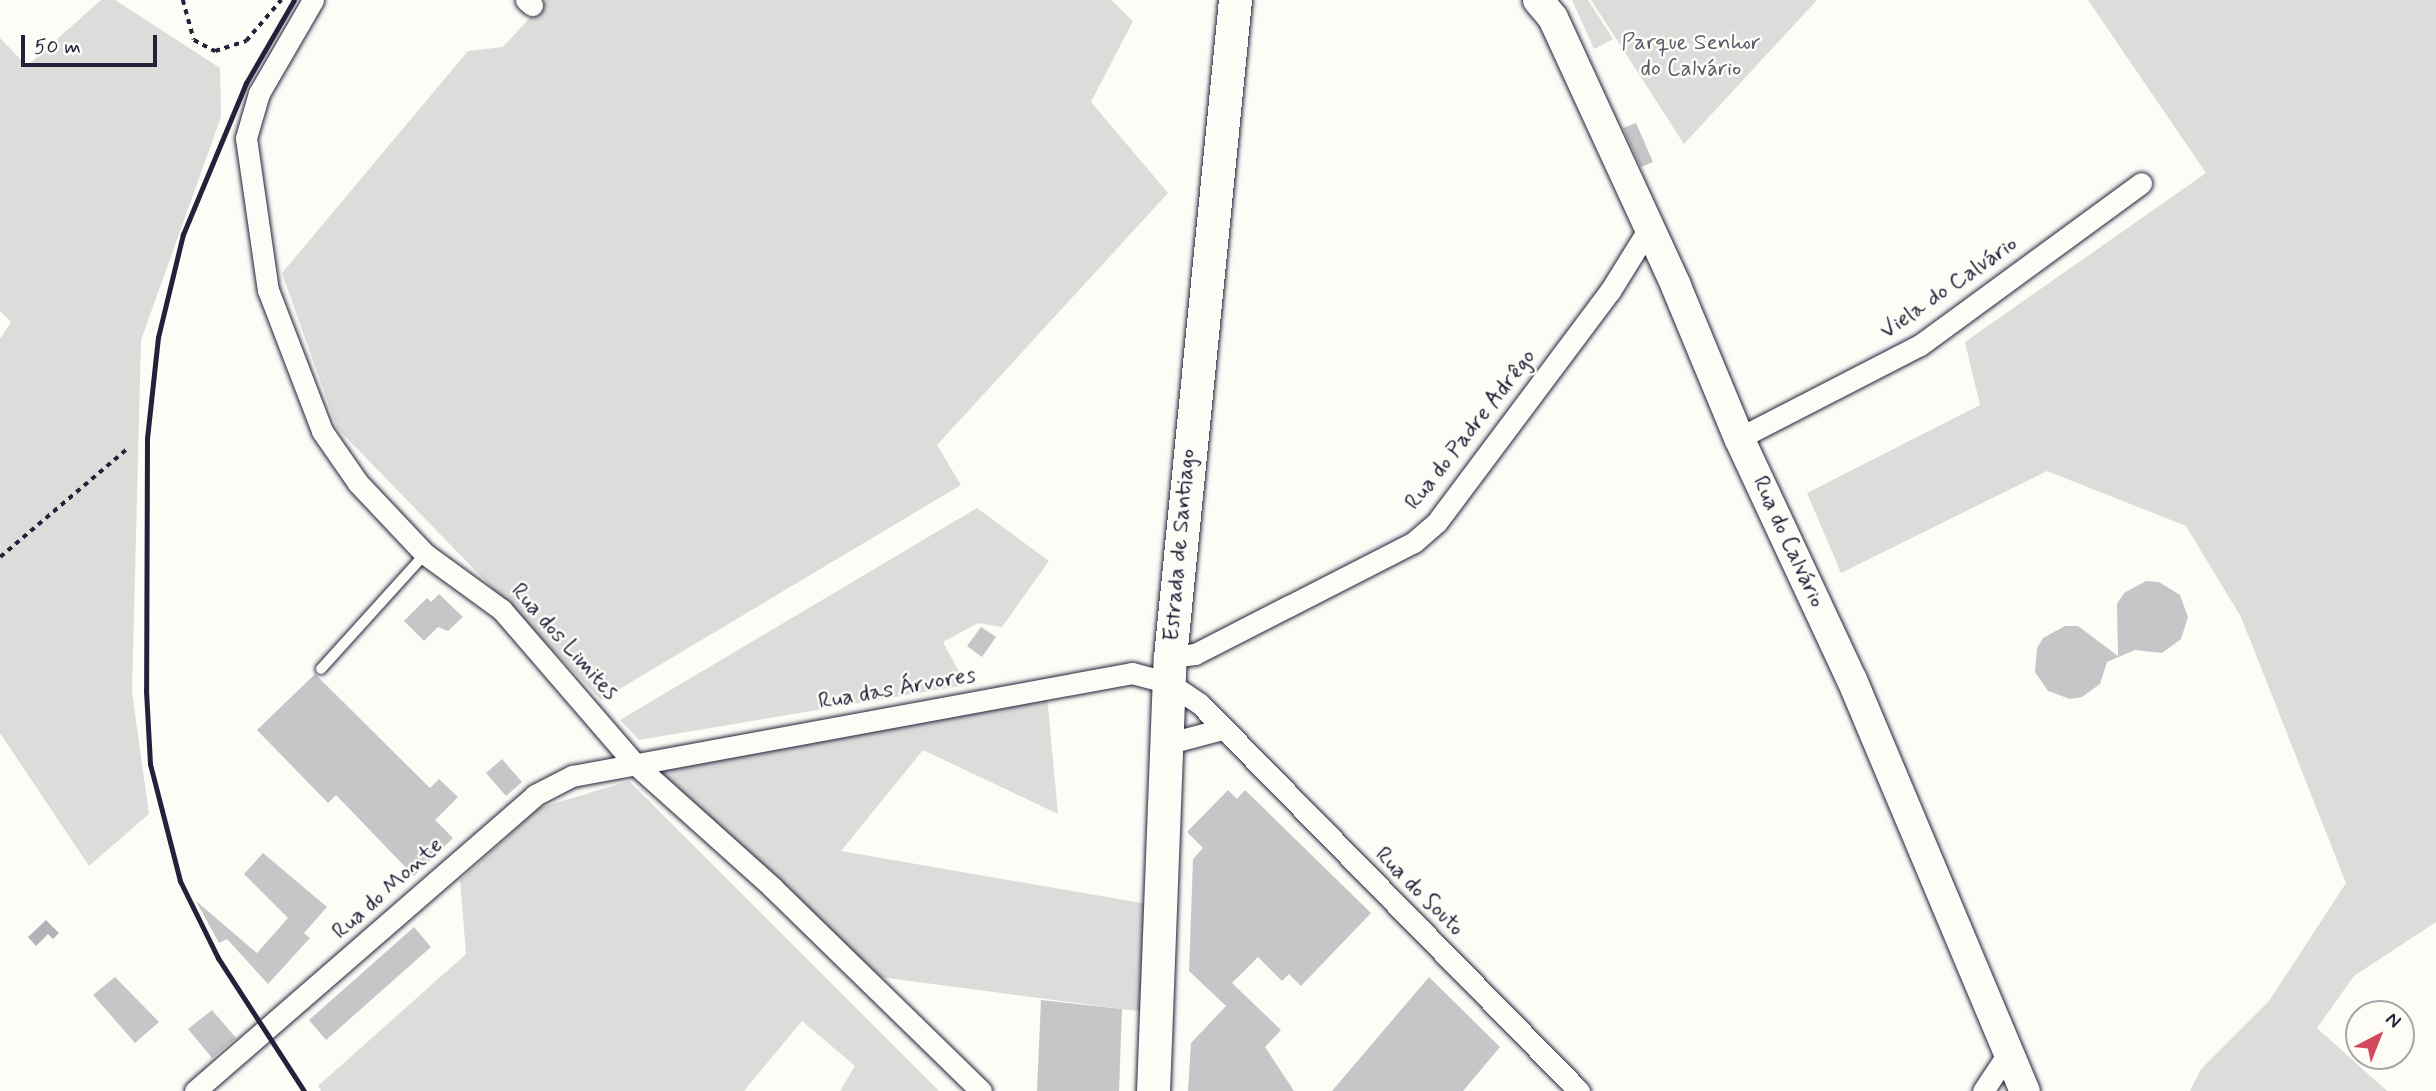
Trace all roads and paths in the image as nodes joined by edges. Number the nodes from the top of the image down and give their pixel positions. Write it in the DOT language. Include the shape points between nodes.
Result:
graph roads {
  1 [pos="183,0"];
  2 [pos="281,0"];
  3 [pos="313,0"];
  4 [pos="1234,0"];
  5 [pos="1546,6"];
  6 [pos="2141,183"];
  7 [pos="1649,228"];
  8 [pos="1739,438"];
  9 [pos="127,449"];
  10 [pos="425,554"];
  11 [pos="0,557"];
  12 [pos="321,669"];
  13 [pos="1170,670"];
  14 [pos="1222,729"];
  15 [pos="1166,744"];
  16 [pos="634,763"];
  17 [pos="2009,1052"];
  18 [pos="195,1091"];
  19 [pos="981,1091"];
  20 [pos="1153,1091"];
  21 [pos="1579,1091"];
  22 [pos="1983,1091"];
  23 [pos="2025,1091"];
  1 -- 2 [label="path" via="194,40 215,51 246,41"];
  3 -- 10 [label="street, Rua dos Limites" via="259,93 246,138 268,290 322,431 358,483"];
  4 -- 13 [label="main road, Estrada de Santiago"];
  5 -- 7 [label="main road, Rua do Calvário"];
  6 -- 8 [label="street, Viela do Calvário" via="1920,345"];
  7 -- 8 [label="main road, Rua do Calvário"];
  7 -- 13 [label="street, Rua do Padre Adrêgo" via="1610,291 1437,522 1414,542"];
  8 -- 17 [label="main road, Rua do Calvário" via="1852,680"];
  9 -- 11 [label="path"];
  10 -- 12 [label="lane"];
  10 -- 16 [label="street, Rua dos Limites" via="502,610"];
  13 -- 14 [label="street, Rua do Souto"];
  13 -- 15 [label="main road, Estrada de Santiago"];
  13 -- 16 [label="street, Rua das Árvores" via="1132,673"];
  14 -- 15 [label="street"];
  14 -- 21 [label="street, Rua do Souto"];
  15 -- 20 [label="main road, Estrada de Santiago"];
  16 -- 18 [label="street, Rua do Monte" via="572,776 535,795"];
  16 -- 19 [label="street, Rua dos Limites" via="772,887"];
  17 -- 22 [label="street"];
  17 -- 23 [label="main road, Rua do Calvário"];
}
